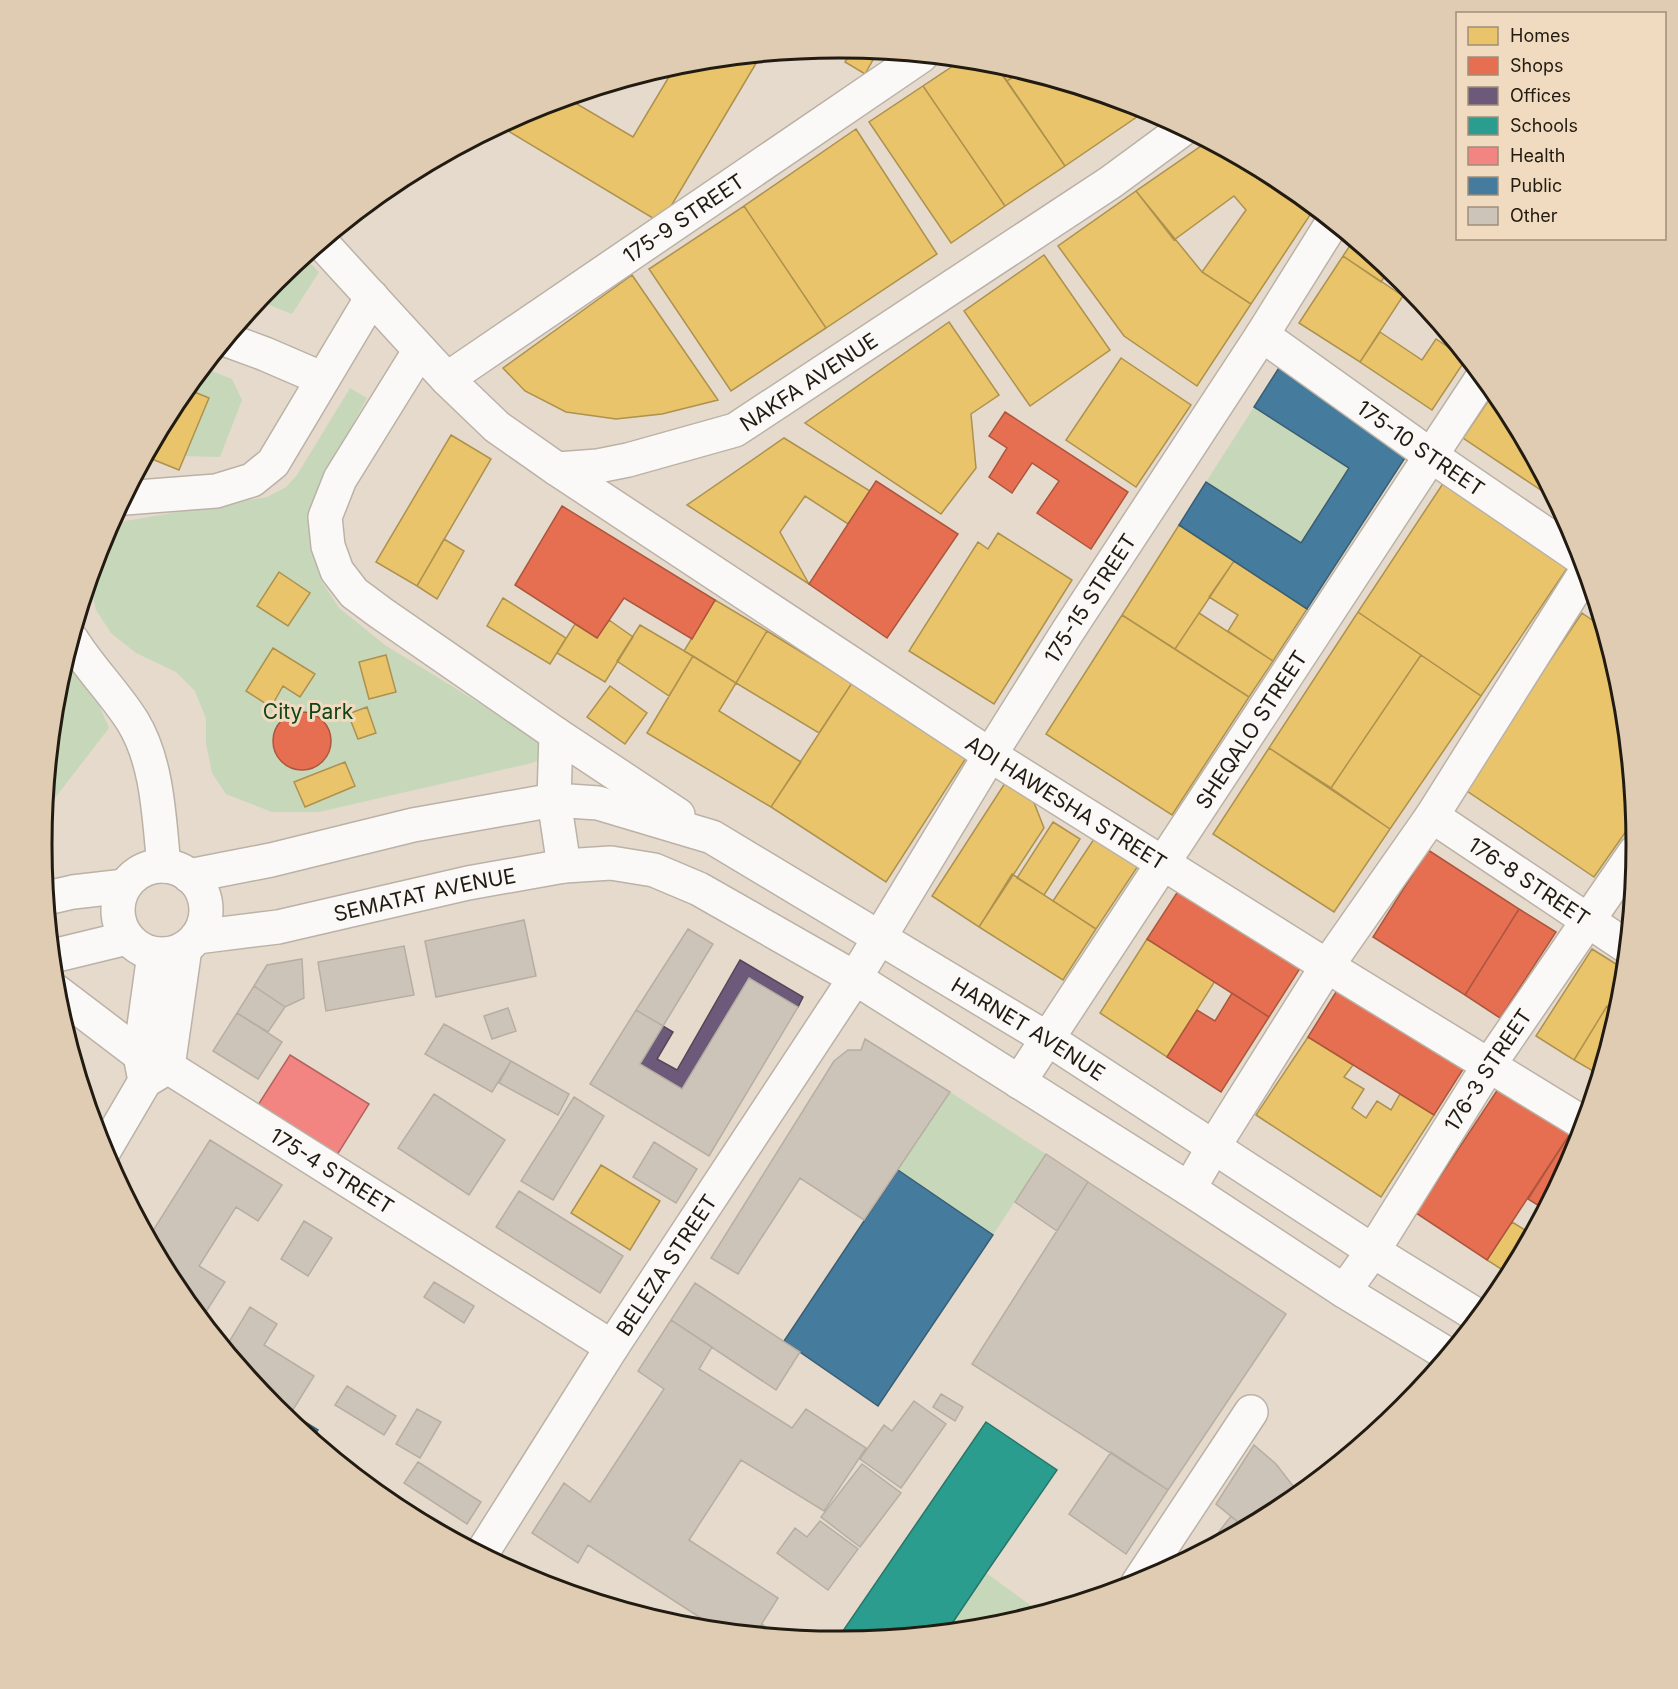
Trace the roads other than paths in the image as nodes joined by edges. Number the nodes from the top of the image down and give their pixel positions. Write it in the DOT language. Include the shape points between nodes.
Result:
graph roads {
  1 [pos="912,62"];
  2 [pos="1176,134"];
  3 [pos="1328,229"];
  4 [pos="326,248"];
  5 [pos="372,297"];
  6 [pos="1262,335"];
  7 [pos="234,343"];
  8 [pos="420,350"];
  9 [pos="322,379"];
  10 [pos="447,379"];
  11 [pos="1477,386"];
  12 [pos="1430,455"];
  13 [pos="556,468"];
  14 [pos="134,497"];
  15 [pos="1568,549"];
  16 [pos="1580,582"];
  17 [pos="77,649"];
  18 [pos="556,734"];
  19 [pos="990,755"];
  20 [pos="554,800"];
  21 [pos="1432,816"];
  22 [pos="712,837"];
  23 [pos="1163,864"];
  24 [pos="564,866"];
  25 [pos="1625,867"];
  26 [pos="177,871"];
  27 [pos="125,886"];
  28 [pos="54,896"];
  29 [pos="1589,921"];
  30 [pos="880,937"];
  31 [pos="1620,942"];
  32 [pos="191,943"];
  33 [pos="140,946"];
  34 [pos="60,955"];
  35 [pos="1327,966"];
  36 [pos="855,978"];
  37 [pos="69,1001"];
  38 [pos="1048,1039"];
  39 [pos="1489,1065"];
  40 [pos="151,1068"];
  41 [pos="1019,1083"];
  42 [pos="1576,1119"];
  43 [pos="110,1140"];
  44 [pos="1214,1146"];
  45 [pos="1189,1189"];
  46 [pos="1373,1251"];
  47 [pos="1344,1291"];
  48 [pos="1471,1312"];
  49 [pos="612,1347"];
  50 [pos="1441,1350"];
  51 [pos="1251,1412"];
  52 [pos="486,1547"];
  53 [pos="1148,1567"];
  1 -- 10 [label="street, 175-9 STREET"];
  2 -- 13 [label="street, NAKFA AVENUE" via="1111,182 735,430 628,460"];
  3 -- 6 [label="street, 175-15 STREET"];
  4 -- 5 [label="street"];
  5 -- 8 [label="street"];
  5 -- 9 [label="street"];
  6 -- 12 [label="street, 175-10 STREET"];
  6 -- 19 [label="street, 175-15 STREET"];
  7 -- 9 [label="street"];
  8 -- 10 [label="street"];
  8 -- 18 [label="street" via="340,479 325,517 328,546 337,571 354,593"];
  9 -- 14 [label="street" via="273,463 252,480 216,491"];
  10 -- 13 [label="street" via="497,427"];
  11 -- 12 [label="street, SHEQALO STREET"];
  12 -- 15 [label="street, 175-10 STREET"];
  12 -- 23 [label="street, SHEQALO STREET"];
  13 -- 19 [label="street, ADI HAWESHA STREET"];
  16 -- 21 [label="street"];
  17 -- 26 [label="street" via="134,724 152,771"];
  18 -- 20 [label="street"];
  18 -- 22 [label="street"];
  19 -- 23 [label="street, ADI HAWESHA STREET"];
  19 -- 30 [label="street, 175-15 STREET"];
  20 -- 22 [label="street, HARNET AVENUE" via="598,802"];
  20 -- 24 [label="street"];
  20 -- 26 [label="street" via="413,825 270,860"];
  21 -- 29 [label="street, 176-8 STREET"];
  21 -- 35 [label="street"];
  22 -- 30 [label="street, HARNET AVENUE"];
  23 -- 35 [label="street, ADI HAWESHA STREET"];
  23 -- 38 [label="street, SHEQALO STREET"];
  24 -- 32 [label="street, SEMATAT AVENUE"];
  24 -- 36 [label="street, SEMATAT AVENUE" via="611,863 654,870 699,889"];
  25 -- 29 [label="street, 176-3 STREET"];
  26 -- 27 [label="street" via="142,871"];
  26 -- 32 [label="street" via="199,885 204,898 204,925"];
  27 -- 28 [label="street"];
  27 -- 33 [label="street" via="119,899 120,926"];
  29 -- 31 [label="street, 176-8 STREET"];
  29 -- 39 [label="street, 176-3 STREET"];
  30 -- 36 [label="street, 175-15 STREET"];
  30 -- 38 [label="street, HARNET AVENUE"];
  32 -- 33 [label="street" via="175,953"];
  32 -- 40 [label="street"];
  33 -- 34 [label="street"];
  33 -- 40 [label="street"];
  35 -- 39 [label="street, ADI HAWESHA STREET"];
  35 -- 44 [label="street"];
  36 -- 41 [label="street"];
  36 -- 49 [label="street, BELEZA STREET"];
  37 -- 40 [label="street, 175-4 STREET"];
  38 -- 41 [label="street, SHEQALO STREET"];
  38 -- 44 [label="street, HARNET AVENUE"];
  39 -- 42 [label="street, ADI HAWESHA STREET"];
  39 -- 46 [label="street, 176-3 STREET"];
  40 -- 43 [label="street"];
  40 -- 49 [label="street, 175-4 STREET"];
  41 -- 45 [label="street"];
  44 -- 45 [label="street"];
  44 -- 46 [label="street, HARNET AVENUE"];
  45 -- 47 [label="street"];
  46 -- 47 [label="street, 176-3 STREET"];
  46 -- 48 [label="street, HARNET AVENUE"];
  47 -- 50 [label="street"];
  49 -- 52 [label="street, BELEZA STREET"];
  51 -- 53 [label="street"];
}
